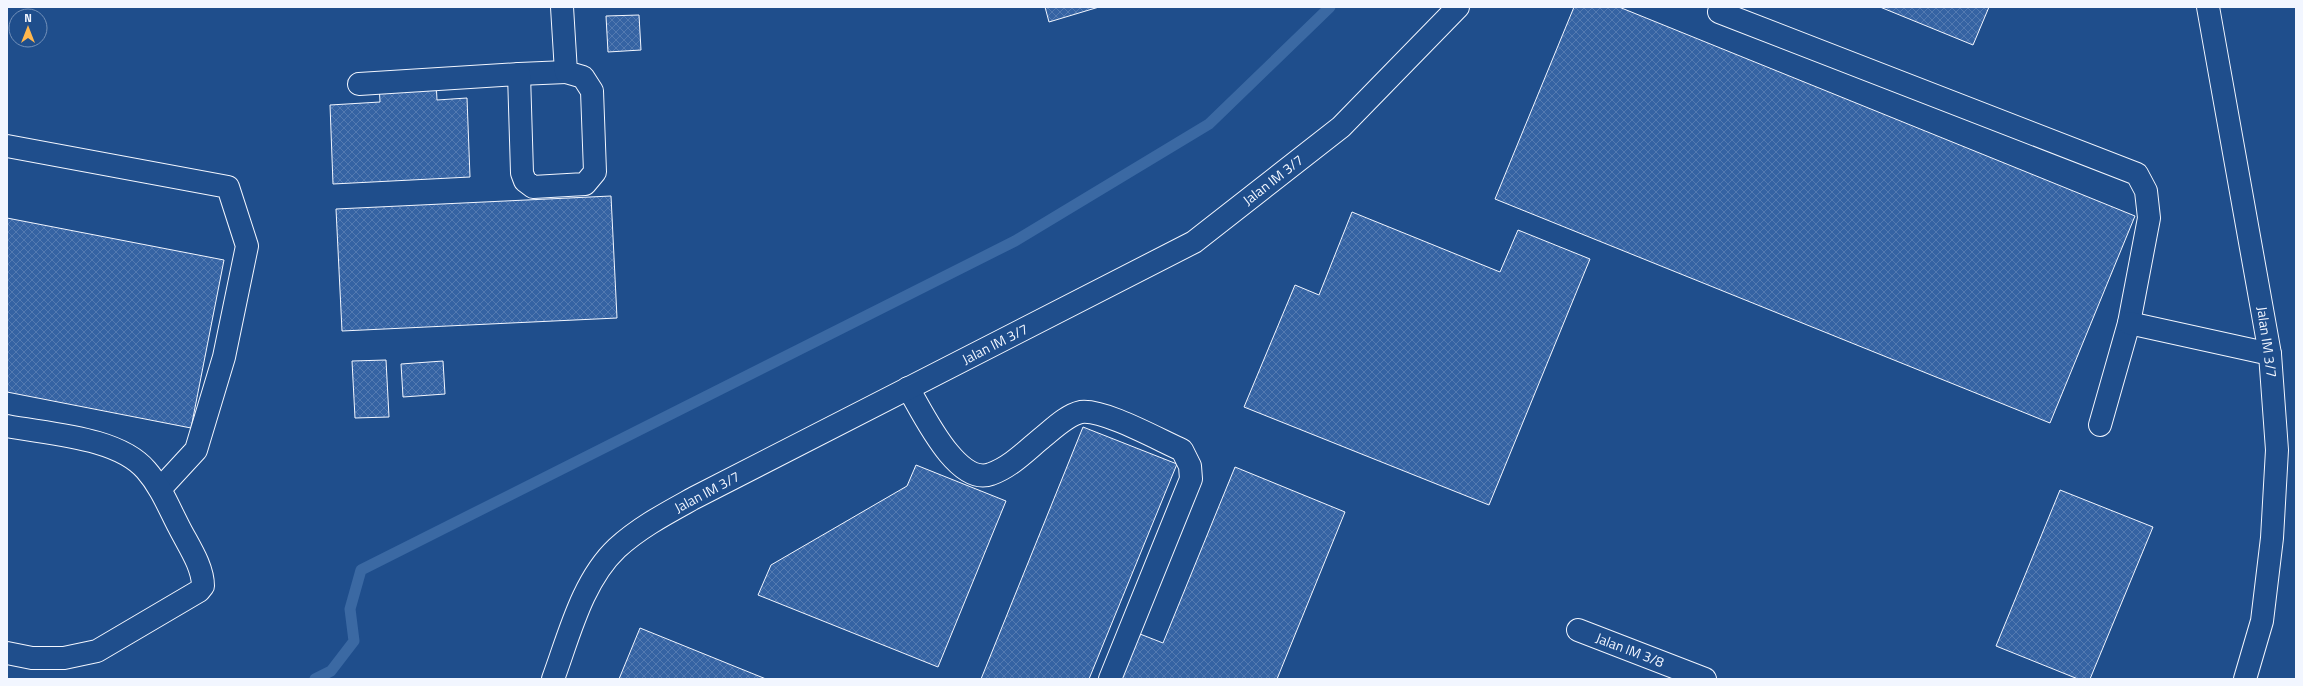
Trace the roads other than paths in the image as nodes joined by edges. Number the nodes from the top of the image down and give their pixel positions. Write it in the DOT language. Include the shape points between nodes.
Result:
graph roads {
  1 [pos="562,7"];
  2 [pos="1458,7"];
  3 [pos="2208,7"];
  4 [pos="1719,12"];
  5 [pos="566,72"];
  6 [pos="519,74"];
  7 [pos="359,84"];
  8 [pos="7,146"];
  9 [pos="2129,323"];
  10 [pos="2270,354"];
  11 [pos="908,388"];
  12 [pos="2100,425"];
  13 [pos="7,426"];
  14 [pos="160,489"];
  15 [pos="1578,630"];
  16 [pos="7,653"];
  17 [pos="552,679"];
  18 [pos="1110,679"];
  19 [pos="1705,679"];
  20 [pos="2245,679"];
  1 -- 5 [label="lane"];
  2 -- 11 [label="lane, Jalan IM 3/7" via="1341,127 1194,242"];
  3 -- 10 [label="lane, Jalan IM 3/7"];
  4 -- 9 [label="lane" via="2138,174 2146,191 2149,218"];
  5 -- 6 [label="lane"];
  5 -- 6 [label="lane" via="583,77 592,91 594,172 585,184 533,186 524,181"];
  6 -- 7 [label="lane"];
  8 -- 14 [label="lane" via="228,187 247,246 224,357 196,450"];
  9 -- 10 [label="lane"];
  9 -- 12 [label="lane"];
  10 -- 20 [label="lane, Jalan IM 3/7" via="2278,450 2272,538 2262,621"];
  11 -- 17 [label="lane, Jalan IM 3/7" via="694,498 651,522 617,549 594,578"];
  11 -- 18 [label="lane" via="945,449 965,470 977,475 990,475 1013,462 1057,425 1080,412 1100,414 1182,450 1190,466 1191,479"];
  13 -- 14 [label="lane" via="109,445 131,455 146,469"];
  14 -- 16 [label="lane" via="195,558 203,581 199,591 97,650 64,658 32,658"];
  15 -- 19 [label="lane, Jalan IM 3/8"];
}
